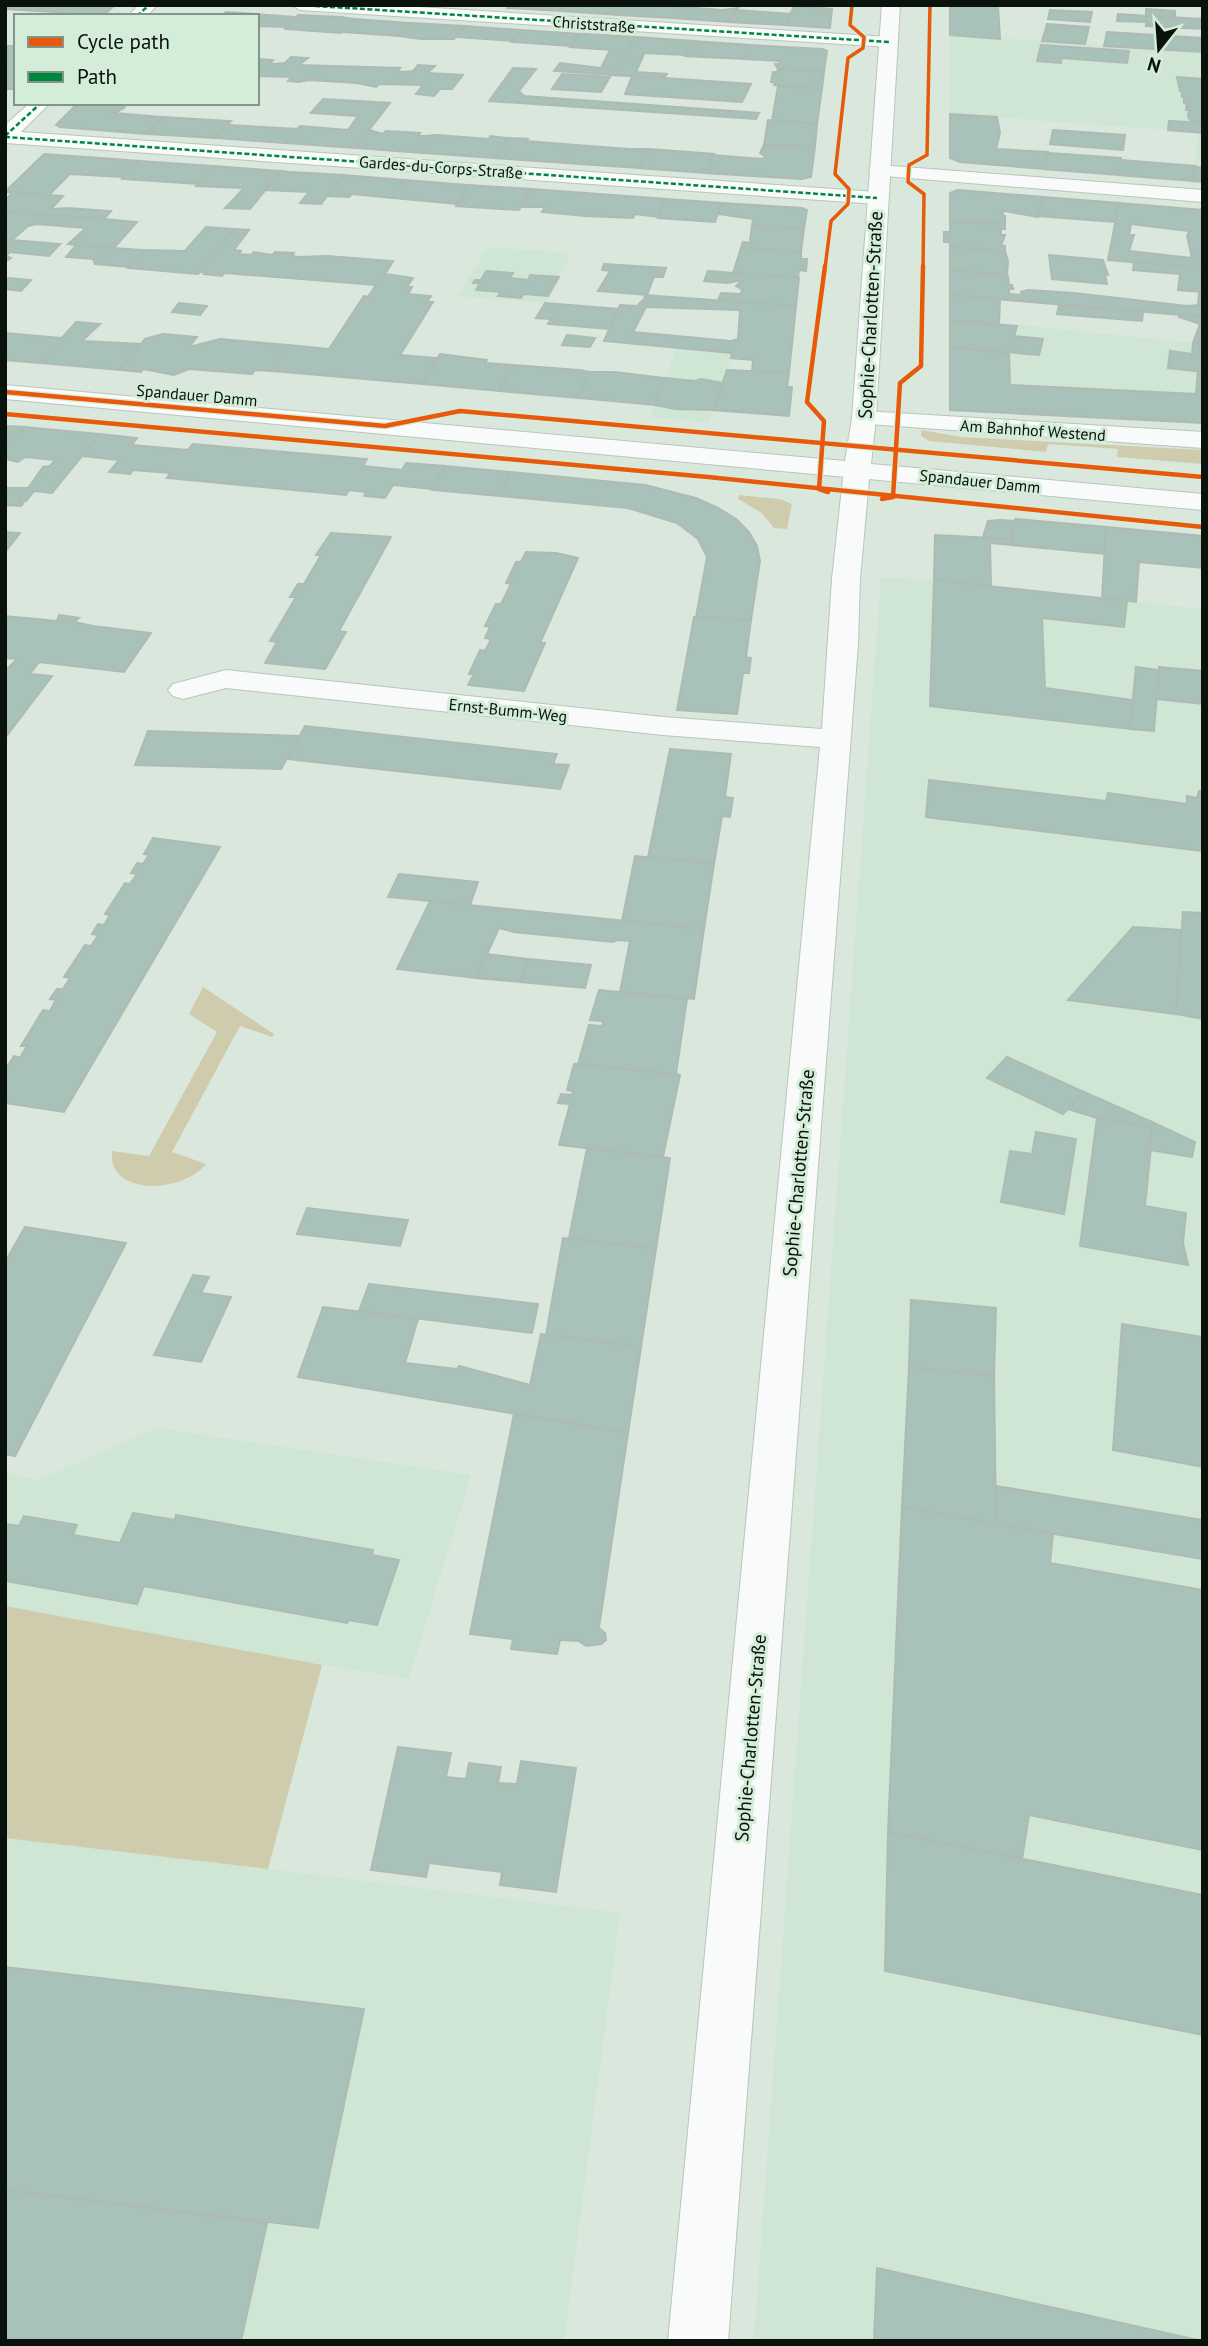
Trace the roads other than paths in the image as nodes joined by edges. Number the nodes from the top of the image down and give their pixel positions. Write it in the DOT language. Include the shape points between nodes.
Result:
graph roads {
  1 [pos="300,5"];
  2 [pos="891,5"];
  3 [pos="889,42"];
  4 [pos="39,105"];
  5 [pos="5,136"];
  6 [pos="878,171"];
  7 [pos="1203,196"];
  8 [pos="877,198"];
  9 [pos="5,392"];
  10 [pos="864,418"];
  11 [pos="1203,440"];
  12 [pos="857,469"];
  13 [pos="1203,502"];
  14 [pos="183,690"];
  15 [pos="835,739"];
  16 [pos="698,2341"];
  1 -- 3 [label="street, Christstraße"];
  2 -- 3 [label="street, Sophie-Charlotten-Straße"];
  3 -- 6 [label="street, Sophie-Charlotten-Straße"];
  4 -- 5 [label="street"];
  5 -- 8 [label="street, Gardes-du-Corps-Straße"];
  6 -- 7 [label="street"];
  6 -- 8 [label="street, Sophie-Charlotten-Straße"];
  8 -- 10 [label="street, Sophie-Charlotten-Straße"];
  9 -- 12 [label="street, Spandauer Damm"];
  10 -- 11 [label="street, Am Bahnhof Westend"];
  10 -- 12 [label="street, Sophie-Charlotten-Straße"];
  12 -- 13 [label="street, Spandauer Damm"];
  12 -- 15 [label="street, Sophie-Charlotten-Straße"];
  14 -- 15 [label="street, Ernst-Bumm-Weg" via="226,679 663,726"];
  15 -- 16 [label="street, Sophie-Charlotten-Straße"];
}
